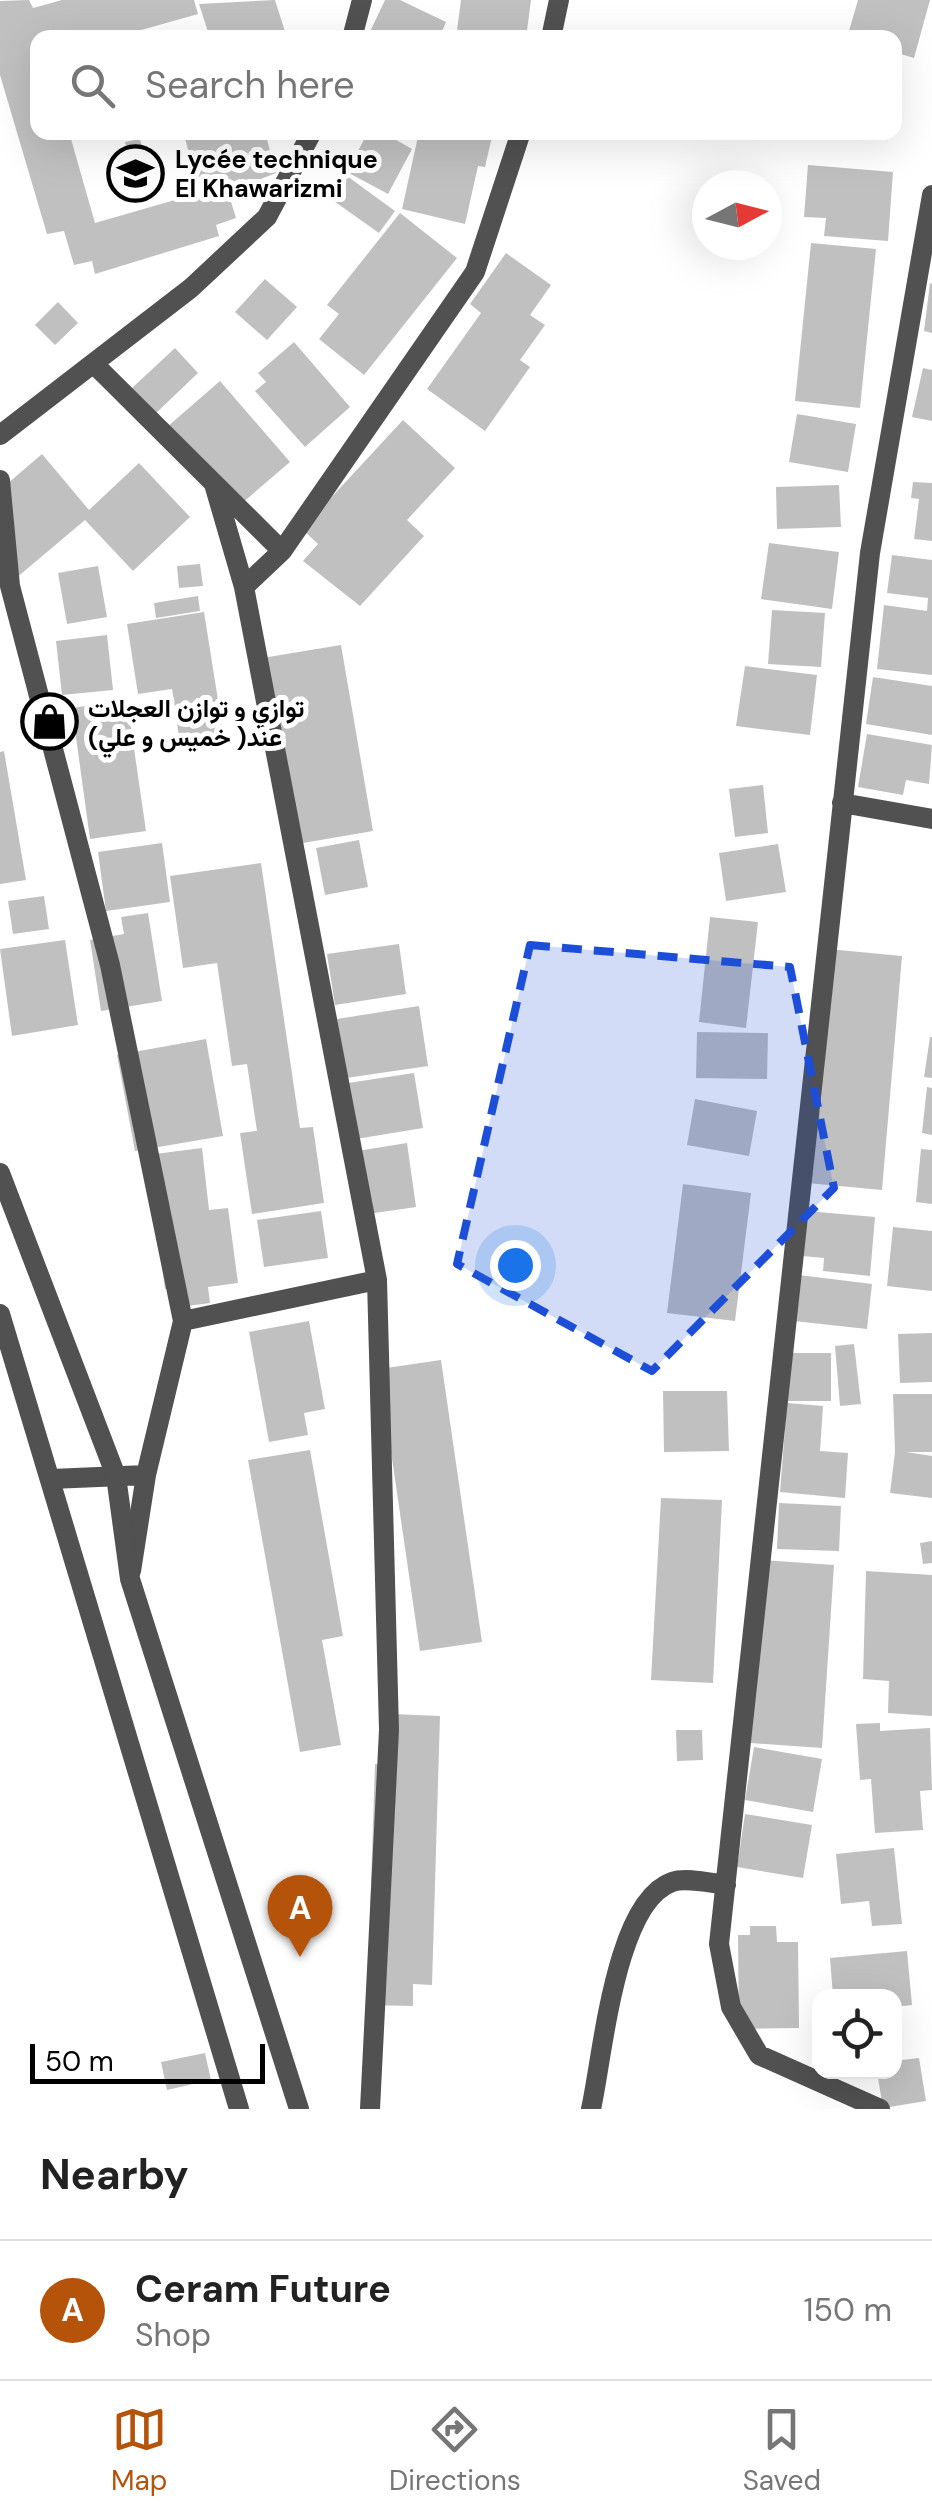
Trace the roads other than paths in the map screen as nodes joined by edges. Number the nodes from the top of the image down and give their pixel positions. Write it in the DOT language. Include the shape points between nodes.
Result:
graph roads {
  1 [pos="362,0"];
  2 [pos="559,0"];
  3 [pos="354,30"];
  4 [pos="553,30"];
  5 [pos="308,140"];
  6 [pos="518,140"];
  7 [pos="932,195"];
  8 [pos="94,364"];
  9 [pos="0,435"];
  10 [pos="0,480"];
  11 [pos="214,484"];
  12 [pos="282,551"];
  13 [pos="244,588"];
  14 [pos="842,803"];
  15 [pos="932,819"];
  16 [pos="0,1173"];
  17 [pos="376,1280"];
  18 [pos="0,1314"];
  19 [pos="183,1321"];
  20 [pos="146,1475"];
  21 [pos="116,1476"];
  22 [pos="51,1479"];
  23 [pos="130,1579"];
  24 [pos="726,1885"];
  25 [pos="240,2109"];
  26 [pos="299,2109"];
  27 [pos="370,2109"];
  28 [pos="591,2109"];
  29 [pos="880,2109"];
  1 -- 3 [label="street"];
  2 -- 4 [label="street"];
  5 -- 8 [label="street" via="267,216"];
  6 -- 12 [label="street" via="476,272"];
  7 -- 14 [label="street" via="870,554"];
  8 -- 9 [label="street"];
  8 -- 11 [label="street"];
  10 -- 19 [label="street" via="10,586 110,965"];
  11 -- 12 [label="street"];
  11 -- 13 [label="street"];
  12 -- 13 [label="street"];
  13 -- 17 [label="street"];
  14 -- 15 [label="street"];
  14 -- 24 [label="street"];
  16 -- 21 [label="street"];
  17 -- 19 [label="street"];
  17 -- 27 [label="street" via="389,1730"];
  18 -- 22 [label="street"];
  19 -- 20 [label="street"];
  20 -- 21 [label="street"];
  20 -- 23 [label="street"];
  21 -- 22 [label="street"];
  21 -- 23 [label="street"];
  22 -- 25 [label="street"];
  23 -- 26 [label="street"];
  24 -- 28 [label="street" via="675,1880 652,1892 628,1930"];
  24 -- 29 [label="street" via="719,1944 731,2007 759,2054"];
}
